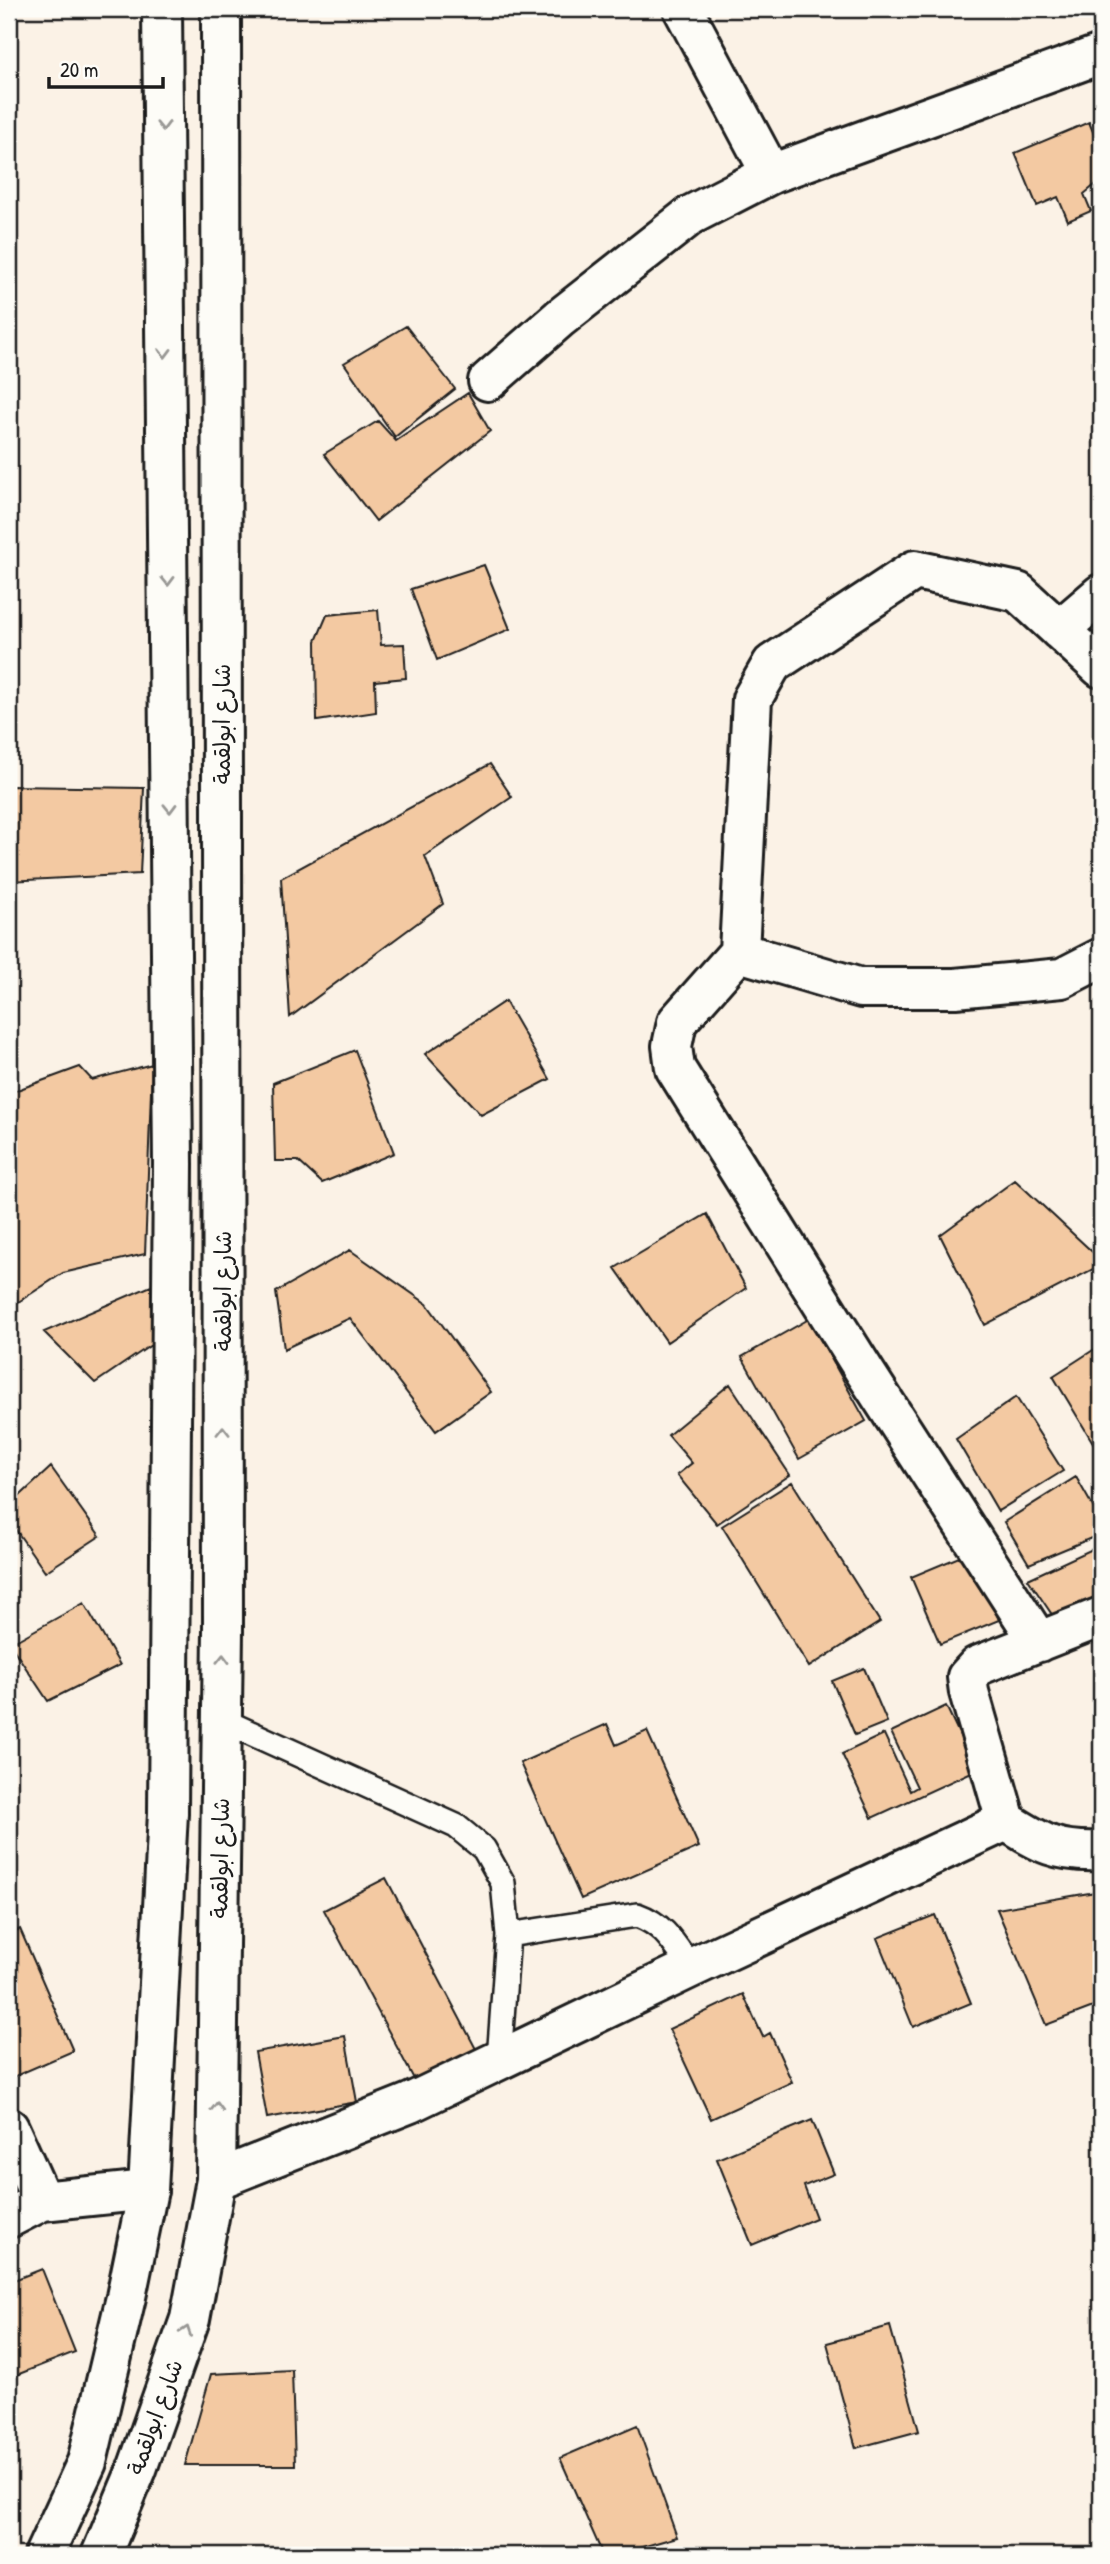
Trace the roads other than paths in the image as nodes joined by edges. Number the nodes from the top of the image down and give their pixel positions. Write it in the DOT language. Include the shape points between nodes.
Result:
graph roads {
  1 [pos="162,9"];
  2 [pos="221,9"];
  3 [pos="683,9"];
  4 [pos="1101,54"];
  5 [pos="771,174"];
  6 [pos="488,381"];
  7 [pos="1101,594"];
  8 [pos="1059,630"];
  9 [pos="1101,668"];
  10 [pos="739,952"];
  11 [pos="1101,958"];
  12 [pos="1101,1617"];
  13 [pos="1039,1642"];
  14 [pos="222,1720"];
  15 [pos="1006,1821"];
  16 [pos="1101,1851"];
  17 [pos="508,1935"];
  18 [pos="691,1968"];
  19 [pos="499,2060"];
  20 [pos="9,2128"];
  21 [pos="216,2179"];
  22 [pos="148,2190"];
  23 [pos="25,2210"];
  24 [pos="44,2555"];
  25 [pos="101,2555"];
  1 -- 22 [label="street, one-way" via="173,1219 168,1813"];
  14 -- 2 [label="street, شارع ابولقمة, one-way"];
  3 -- 5 [label="street"];
  4 -- 5 [label="street"];
  5 -- 6 [label="street" via="691,215 560,317"];
  7 -- 8 [label="street"];
  8 -- 9 [label="street"];
  8 -- 10 [label="street" via="1018,592 915,570 772,664 752,699"];
  10 -- 11 [label="street" via="862,988 955,988 1062,978"];
  10 -- 13 [label="street" via="677,1022 672,1046 675,1068"];
  12 -- 13 [label="street"];
  13 -- 15 [label="street" via="977,1666 967,1677"];
  14 -- 17 [label="lane" via="456,1826 484,1849 503,1883"];
  21 -- 14 [label="street, شارع ابولقمة, one-way"];
  15 -- 16 [label="street" via="1043,1844 1076,1852"];
  15 -- 18 [label="street"];
  17 -- 18 [label="lane" via="637,1914 662,1927"];
  17 -- 19 [label="lane"];
  18 -- 19 [label="street"];
  19 -- 21 [label="street" via="410,2103"];
  20 -- 23 [label="street"];
  25 -- 21 [label="street, شارع ابولقمة, one-way" via="190,2319"];
  22 -- 23 [label="street"];
  22 -- 24 [label="street" via="87,2462"];
}
